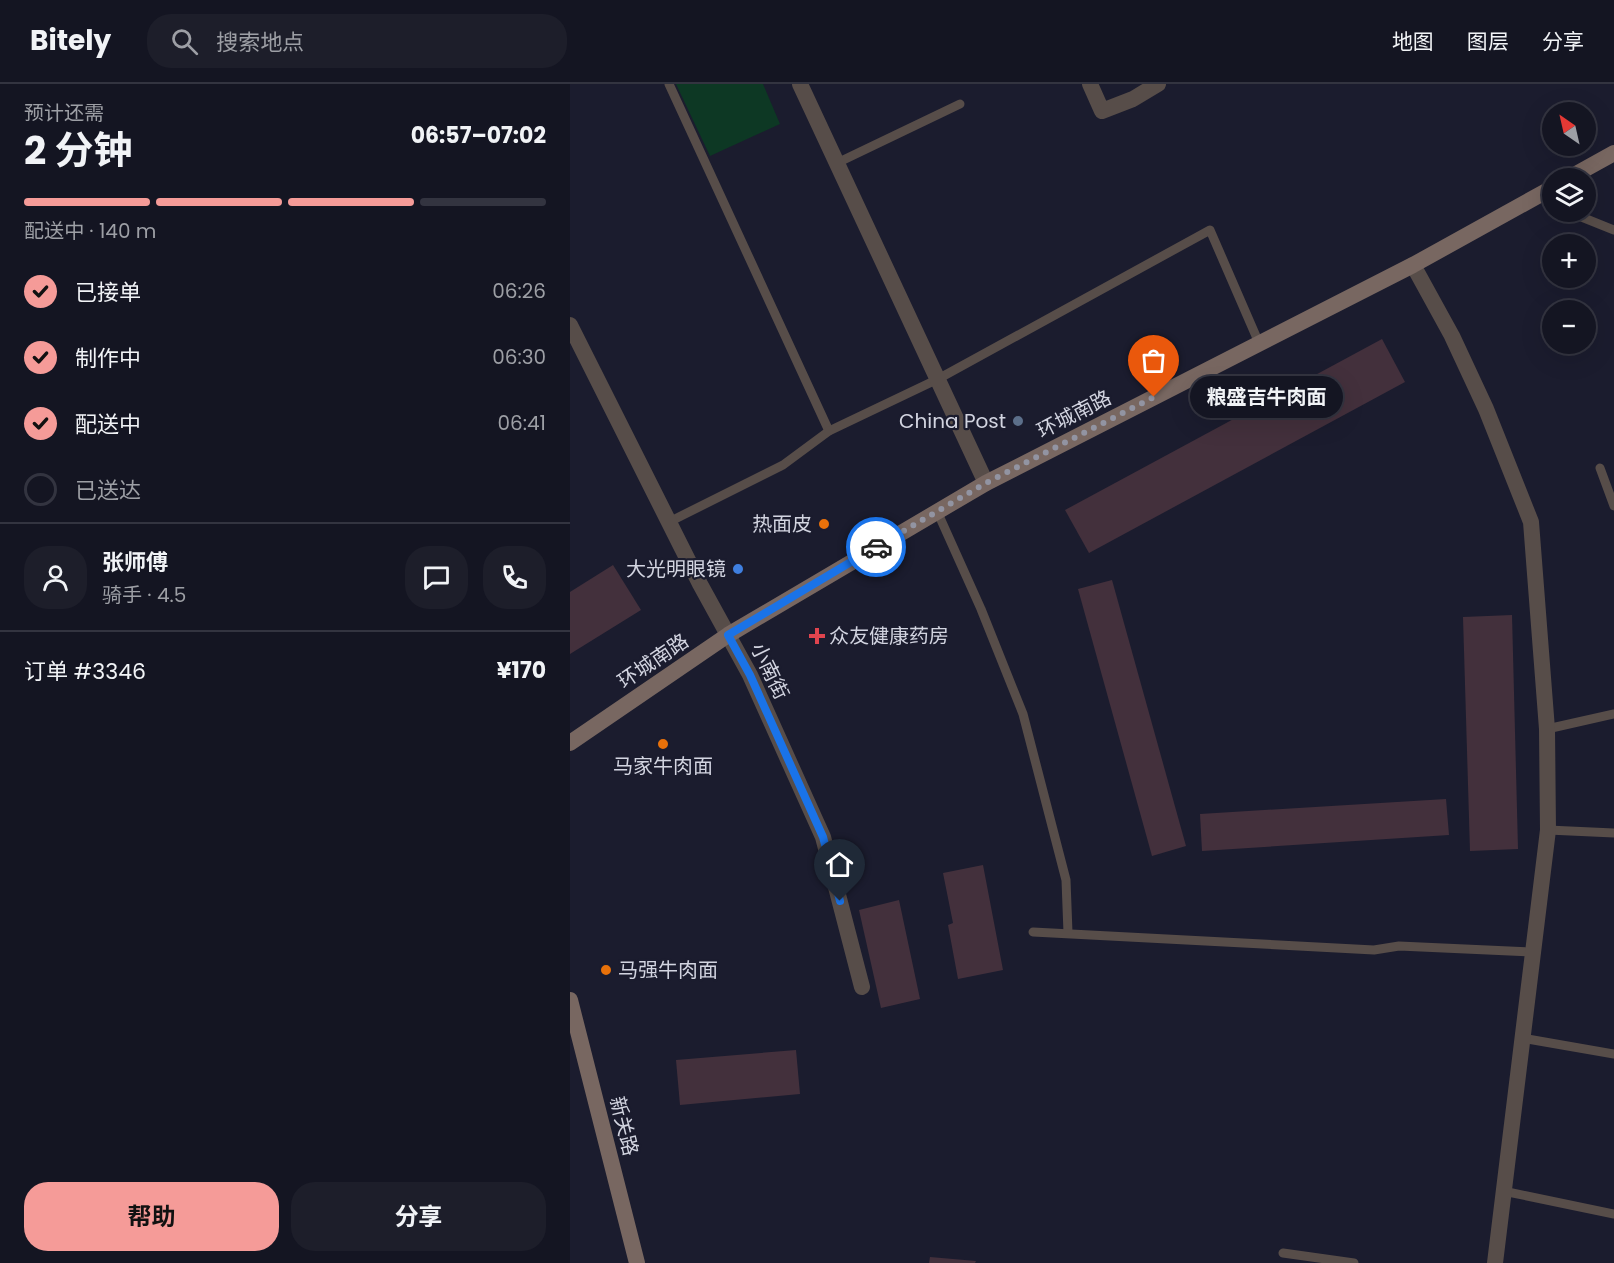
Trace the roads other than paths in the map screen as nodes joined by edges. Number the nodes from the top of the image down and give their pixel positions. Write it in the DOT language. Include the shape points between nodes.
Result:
graph roads {
  1 [pos="669,84"];
  2 [pos="800,84"];
  3 [pos="1090,84"];
  4 [pos="1158,84"];
  5 [pos="960,104"];
  6 [pos="1614,153"];
  7 [pos="837,163"];
  8 [pos="1587,168"];
  9 [pos="1542,197"];
  10 [pos="1594,222"];
  11 [pos="1614,230"];
  12 [pos="1413,265"];
  13 [pos="570,325"];
  14 [pos="1260,343"];
  15 [pos="938,379"];
  16 [pos="829,431"];
  17 [pos="1600,468"];
  18 [pos="986,483"];
  19 [pos="1614,506"];
  20 [pos="937,512"];
  21 [pos="669,522"];
  22 [pos="728,635"];
  23 [pos="1614,714"];
  24 [pos="1547,729"];
  25 [pos="570,743"];
  26 [pos="1548,830"];
  27 [pos="1614,833"];
  28 [pos="1033,932"];
  29 [pos="1068,933"];
  30 [pos="1533,952"];
  31 [pos="862,987"];
  32 [pos="570,1000"];
  33 [pos="1522,1038"];
  34 [pos="1614,1054"];
  35 [pos="1503,1191"];
  36 [pos="1614,1214"];
  37 [pos="1283,1253"];
  38 [pos="637,1263"];
  39 [pos="1354,1263"];
  40 [pos="1495,1263"];
  1 -- 16 [label="lane"];
  2 -- 7 [label="street"];
  3 -- 4 [label="street" via="1102,111"];
  5 -- 7 [label="lane"];
  6 -- 8 [label="main road"];
  7 -- 15 [label="street"];
  9 -- 12 [label="main road, 环城南路"];
  10 -- 11 [label="lane"];
  12 -- 14 [label="main road, 环城南路"];
  12 -- 24 [label="street" via="1486,410 1531,522"];
  13 -- 21 [label="street, 小南街"];
  14 -- 15 [label="lane" via="1210,230"];
  14 -- 18 [label="main road, 环城南路"];
  15 -- 16 [label="lane"];
  15 -- 18 [label="street"];
  16 -- 21 [label="lane" via="783,465"];
  17 -- 19 [label="lane"];
  18 -- 20 [label="main road, 环城南路"];
  20 -- 22 [label="main road, 环城南路"];
  20 -- 29 [label="lane" via="1023,714 1066,880"];
  21 -- 22 [label="street, 小南街"];
  22 -- 25 [label="main road, 环城南路"];
  22 -- 31 [label="street, 小南街" via="823,837"];
  23 -- 24 [label="lane"];
  24 -- 26 [label="street"];
  26 -- 27 [label="lane"];
  26 -- 30 [label="street"];
  28 -- 29 [label="lane"];
  29 -- 30 [label="lane" via="1374,950 1399,946"];
  30 -- 33 [label="street"];
  32 -- 38 [label="main road, 新关路"];
  33 -- 34 [label="lane"];
  33 -- 35 [label="street"];
  35 -- 36 [label="lane"];
  35 -- 40 [label="street"];
  37 -- 39 [label="lane"];
}
